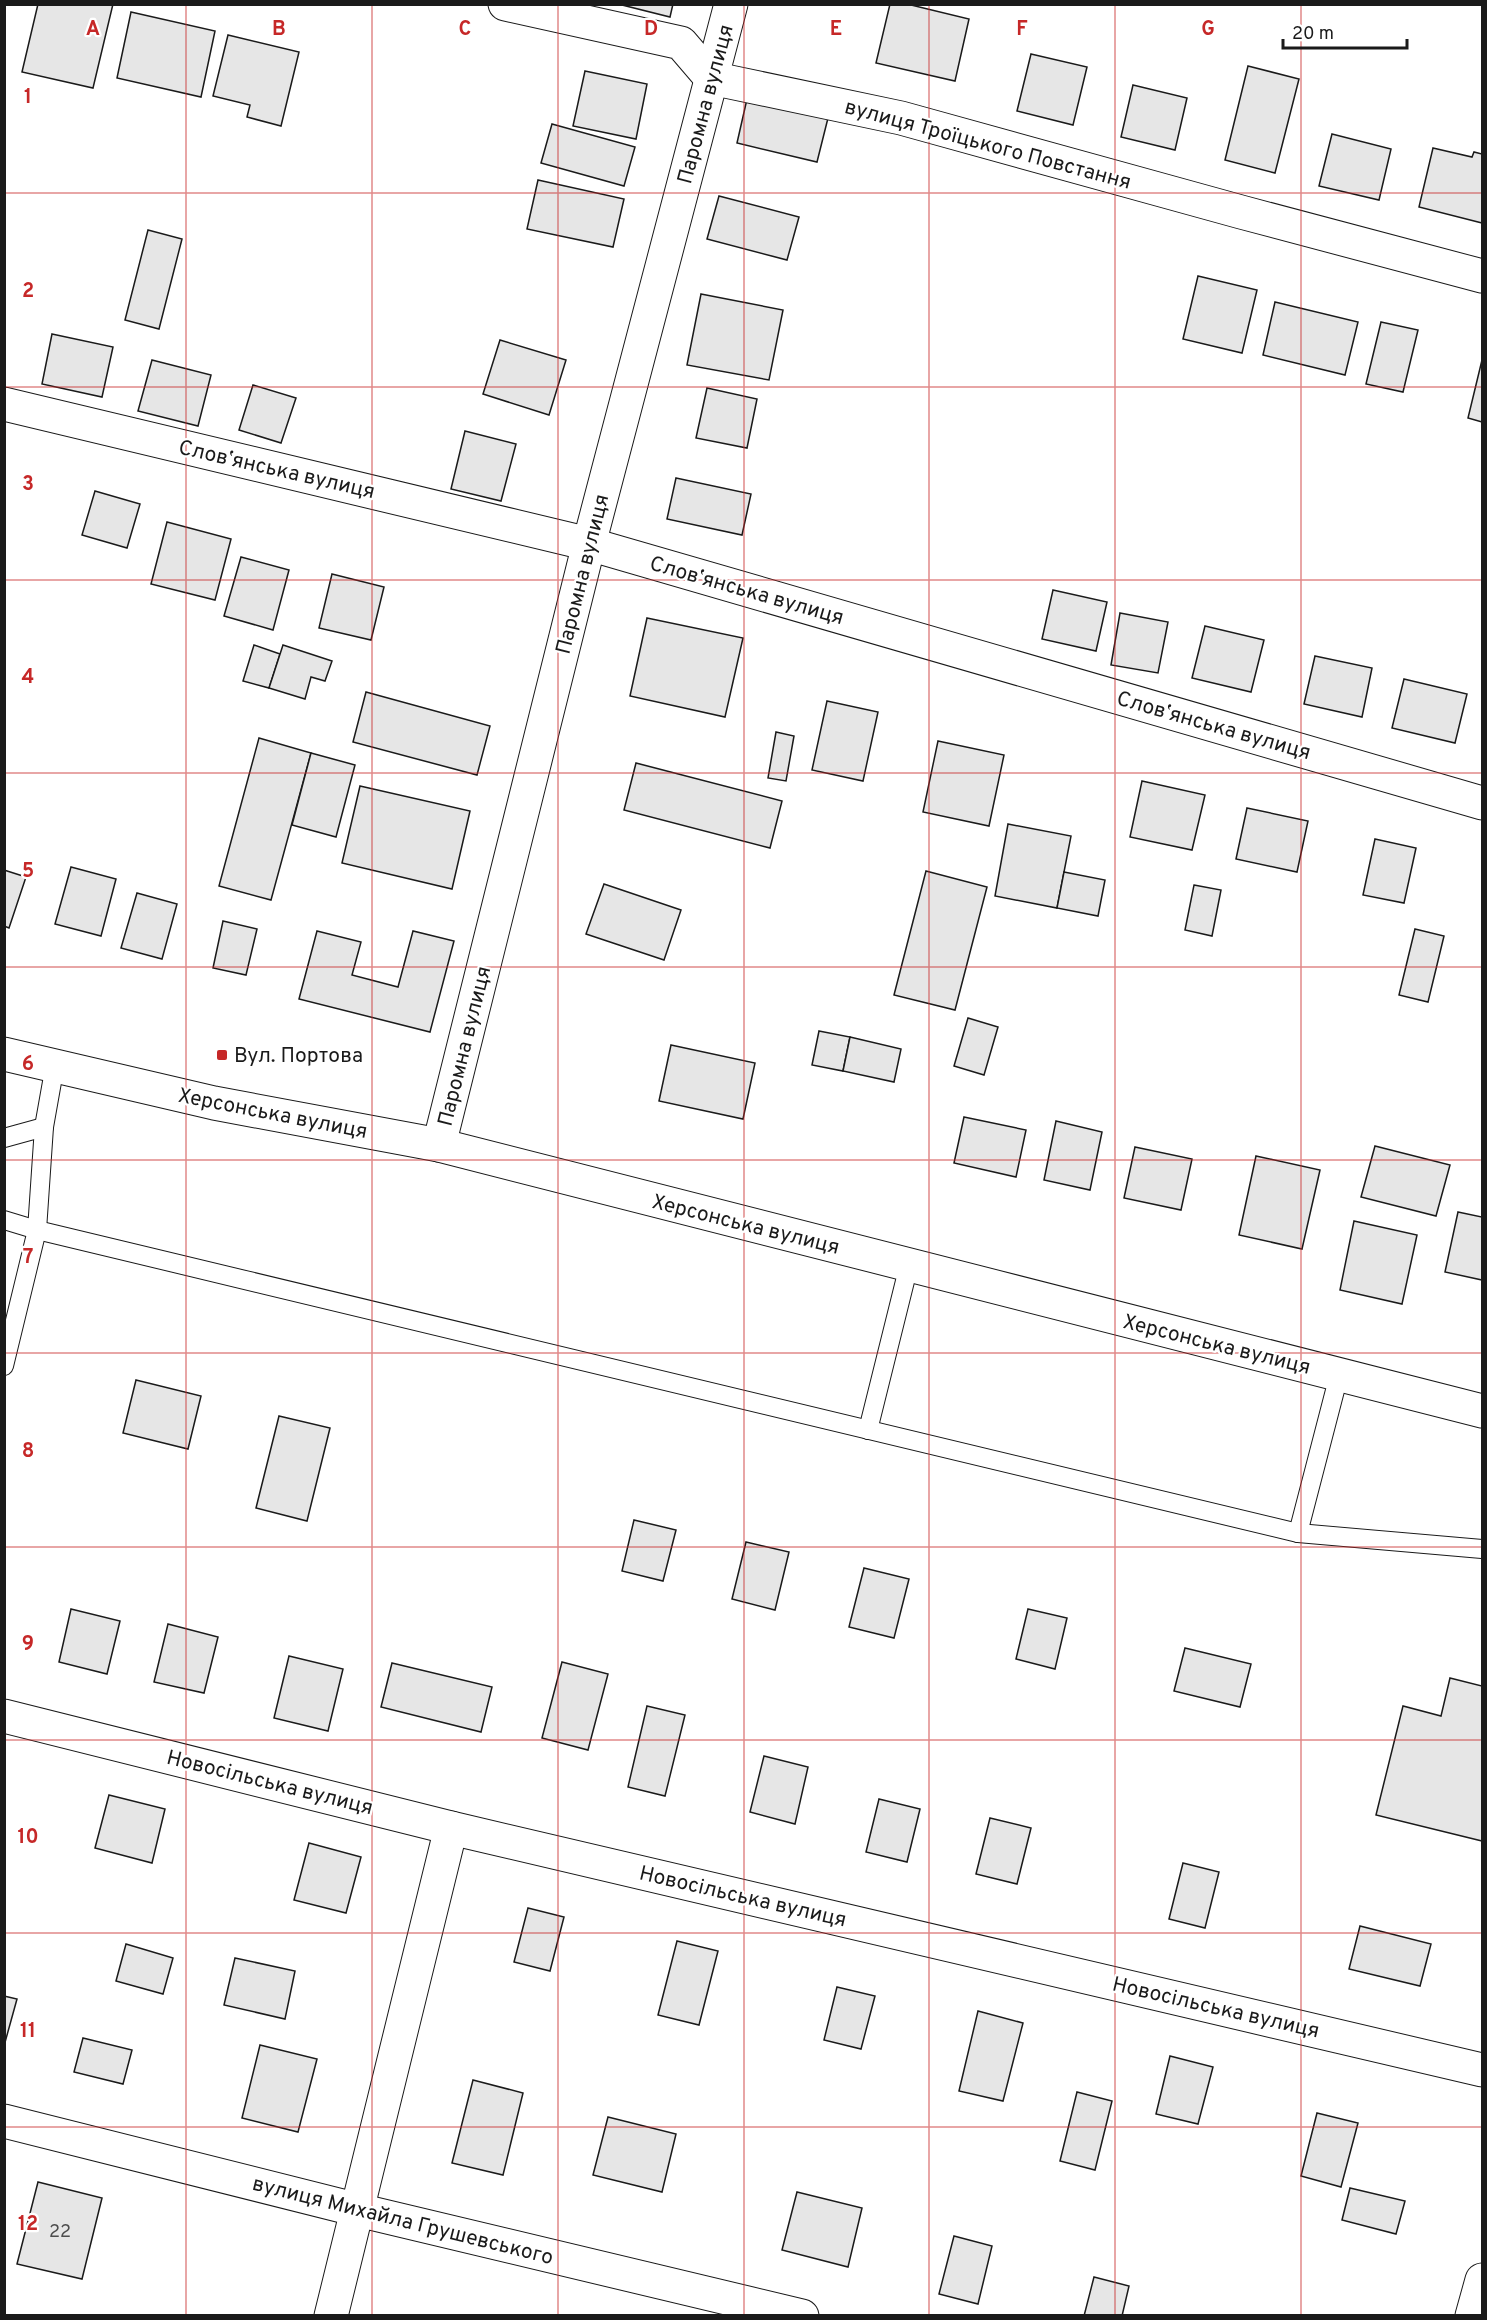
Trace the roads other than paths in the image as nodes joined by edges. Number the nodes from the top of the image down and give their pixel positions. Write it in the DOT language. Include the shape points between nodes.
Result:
graph roads {
  1 [pos="505,4"];
  2 [pos="730,4"];
  3 [pos="711,78"];
  4 [pos="1482,276"];
  5 [pos="4,404"];
  6 [pos="590,544"];
  7 [pos="1482,803"];
  8 [pos="4,1054"];
  9 [pos="55,1065"];
  10 [pos="44,1127"];
  11 [pos="4,1138"];
  12 [pos="439,1145"];
  13 [pos="4,1220"];
  14 [pos="37,1230"];
  15 [pos="909,1266"];
  16 [pos="4,1366"];
  17 [pos="1340,1375"];
  18 [pos="1482,1411"];
  19 [pos="868,1430"];
  20 [pos="1298,1533"];
  21 [pos="1482,1549"];
  22 [pos="4,1716"];
  23 [pos="451,1828"];
  24 [pos="1482,2070"];
  25 [pos="4,2121"];
  26 [pos="358,2210"];
  27 [pos="1482,2280"];
  28 [pos="331,2316"];
  29 [pos="802,2316"];
  30 [pos="1472,2316"];
  1 -- 3 [label="street" via="681,43"];
  2 -- 3 [label="street, Паромна вулиця"];
  3 -- 4 [label="street, вулиця Троїцького Повстання" via="901,118"];
  3 -- 6 [label="street, Паромна вулиця"];
  5 -- 6 [label="street, Словʼянська вулиця"];
  6 -- 7 [label="street, Словʼянська вулиця"];
  6 -- 12 [label="street, Паромна вулиця"];
  8 -- 9 [label="street, Херсонська вулиця"];
  9 -- 10 [label="lane"];
  9 -- 12 [label="street, Херсонська вулиця" via="214,1103"];
  10 -- 11 [label="lane"];
  10 -- 14 [label="lane"];
  12 -- 15 [label="street, Херсонська вулиця"];
  13 -- 14 [label="lane"];
  14 -- 16 [label="lane"];
  14 -- 19 [label="lane"];
  15 -- 17 [label="street, Херсонська вулиця"];
  15 -- 19 [label="lane"];
  17 -- 18 [label="street, Херсонська вулиця"];
  17 -- 20 [label="lane"];
  19 -- 20 [label="lane"];
  20 -- 21 [label="lane"];
  22 -- 23 [label="street, Новосільська вулиця"];
  23 -- 24 [label="street, Новосільська вулиця"];
  23 -- 26 [label="street"];
  25 -- 26 [label="street, вулиця Михайла Грушевського"];
  26 -- 28 [label="street"];
  26 -- 29 [label="street, вулиця Михайла Грушевського"];
  27 -- 30 [label="street"];
}
